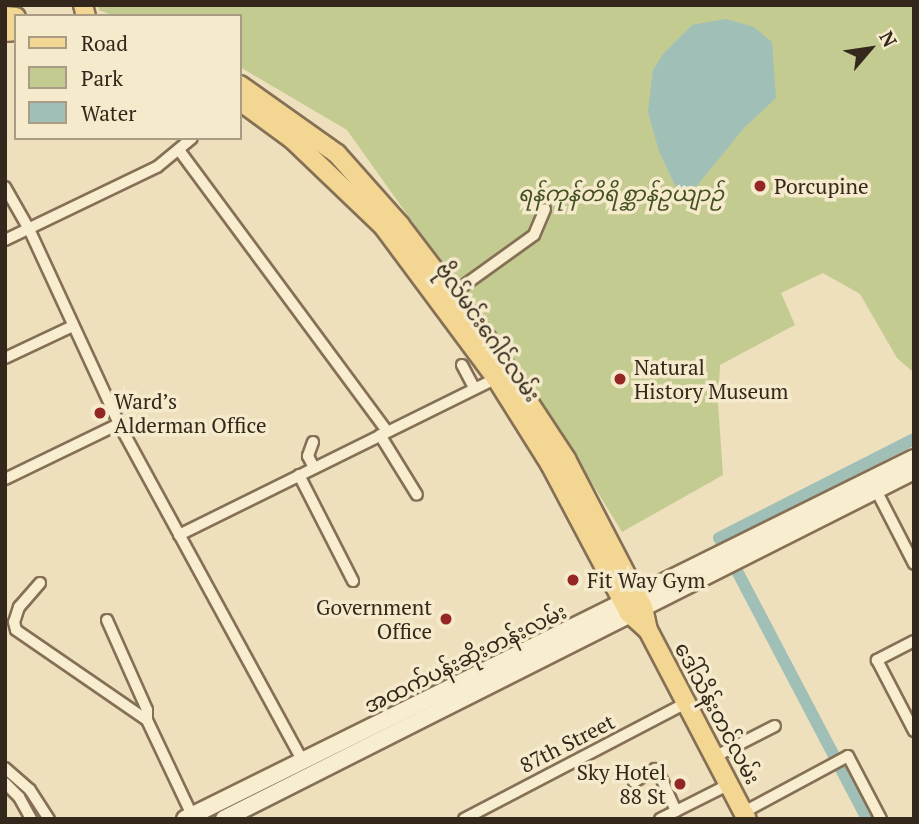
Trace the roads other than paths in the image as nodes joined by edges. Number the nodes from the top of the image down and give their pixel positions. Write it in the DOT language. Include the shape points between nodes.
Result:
graph roads {
  1 [pos="242,86"];
  2 [pos="242,102"];
  3 [pos="190,140"];
  4 [pos="180,150"];
  5 [pos="5,187"];
  6 [pos="545,209"];
  7 [pos="29,229"];
  8 [pos="5,240"];
  9 [pos="453,294"];
  10 [pos="73,326"];
  11 [pos="5,358"];
  12 [pos="462,365"];
  13 [pos="496,370"];
  14 [pos="474,388"];
  15 [pos="120,424"];
  16 [pos="384,433"];
  17 [pos="313,442"];
  18 [pos="914,458"];
  19 [pos="314,468"];
  20 [pos="914,471"];
  21 [pos="299,475"];
  22 [pos="5,480"];
  23 [pos="874,485"];
  24 [pos="417,495"];
  25 [pos="179,535"];
  26 [pos="914,564"];
  27 [pos="353,581"];
  28 [pos="40,583"];
  29 [pos="633,605"];
  30 [pos="107,620"];
  31 [pos="914,641"];
  32 [pos="688,702"];
  33 [pos="147,720"];
  34 [pos="775,726"];
  35 [pos="382,730"];
  36 [pos="914,731"];
  37 [pos="716,756"];
  38 [pos="303,761"];
  39 [pos="5,768"];
  40 [pos="634,782"];
  41 [pos="5,783"];
  42 [pos="730,785"];
  43 [pos="676,811"];
  44 [pos="213,813"];
  45 [pos="745,815"];
  46 [pos="188,817"];
  47 [pos="31,819"];
  48 [pos="49,819"];
  49 [pos="224,819"];
  50 [pos="464,819"];
  51 [pos="660,819"];
  52 [pos="881,819"];
  1 -- 9 [label="main road" via="337,154"];
  2 -- 13 [label="main road, ဗိုလ်မင်းဂေါင်လမ်း" via="293,140 383,226"];
  3 -- 4 [label="street"];
  4 -- 7 [label="street" via="157,167"];
  4 -- 16 [label="street"];
  5 -- 7 [label="street"];
  6 -- 9 [label="street" via="534,235"];
  7 -- 8 [label="street"];
  7 -- 10 [label="street"];
  9 -- 13 [label="main road"];
  10 -- 11 [label="street"];
  10 -- 15 [label="street"];
  12 -- 14 [label="street"];
  13 -- 14 [label="street"];
  13 -- 29 [label="main road, ဗိုလ်မင်းဂေါင်လမ်း"];
  13 -- 29 [label="main road" via="566,459 608,540"];
  14 -- 16 [label="street"];
  15 -- 22 [label="street"];
  15 -- 25 [label="street"];
  16 -- 19 [label="street"];
  16 -- 24 [label="street"];
  17 -- 19 [label="street" via="308,456"];
  18 -- 23 [label="main road, အထက်ပန်းဆိုးတန်းလမ်း"];
  19 -- 21 [label="street"];
  20 -- 23 [label="main road, အထက်ပန်းဆိုးတန်းလမ်း"];
  21 -- 25 [label="street"];
  21 -- 27 [label="street"];
  23 -- 26 [label="street"];
  23 -- 29 [label="main road, အထက်ပန်းဆိုးတန်းလမ်း"];
  25 -- 38 [label="street"];
  28 -- 33 [label="street" via="19,607 16,630"];
  29 -- 32 [label="main road, ဒေါ်သိန်းတင်လမ်း"];
  29 -- 35 [label="main road, အထက်ပန်းဆိုးတန်းလမ်း"];
  30 -- 33 [label="street" via="147,710"];
  31 -- 36 [label="street" via="877,660"];
  32 -- 37 [label="main road, ဒေါ်သိန်းတင်လမ်း"];
  32 -- 50 [label="street, 87th Street"];
  33 -- 46 [label="street"];
  34 -- 37 [label="street"];
  35 -- 38 [label="main road, အထက်ပန်းဆိုးတန်းလမ်း"];
  35 -- 49 [label="main road, အထက်ပန်းဆိုးတန်းလမ်း"];
  37 -- 42 [label="main road, ဒေါ်သိန်းတင်လမ်း"];
  38 -- 44 [label="main road, အထက်ပန်းဆိုးတန်းလမ်း"];
  39 -- 48 [label="street" via="30,790"];
  40 -- 43 [label="street" via="658,771"];
  41 -- 47 [label="street"];
  42 -- 43 [label="street"];
  42 -- 45 [label="main road, ဒေါ်သိန်းတင်လမ်း"];
  43 -- 51 [label="street"];
  44 -- 46 [label="main road, အထက်ပန်းဆိုးတန်းလမ်း"];
  45 -- 52 [label="street" via="848,756"];
}
